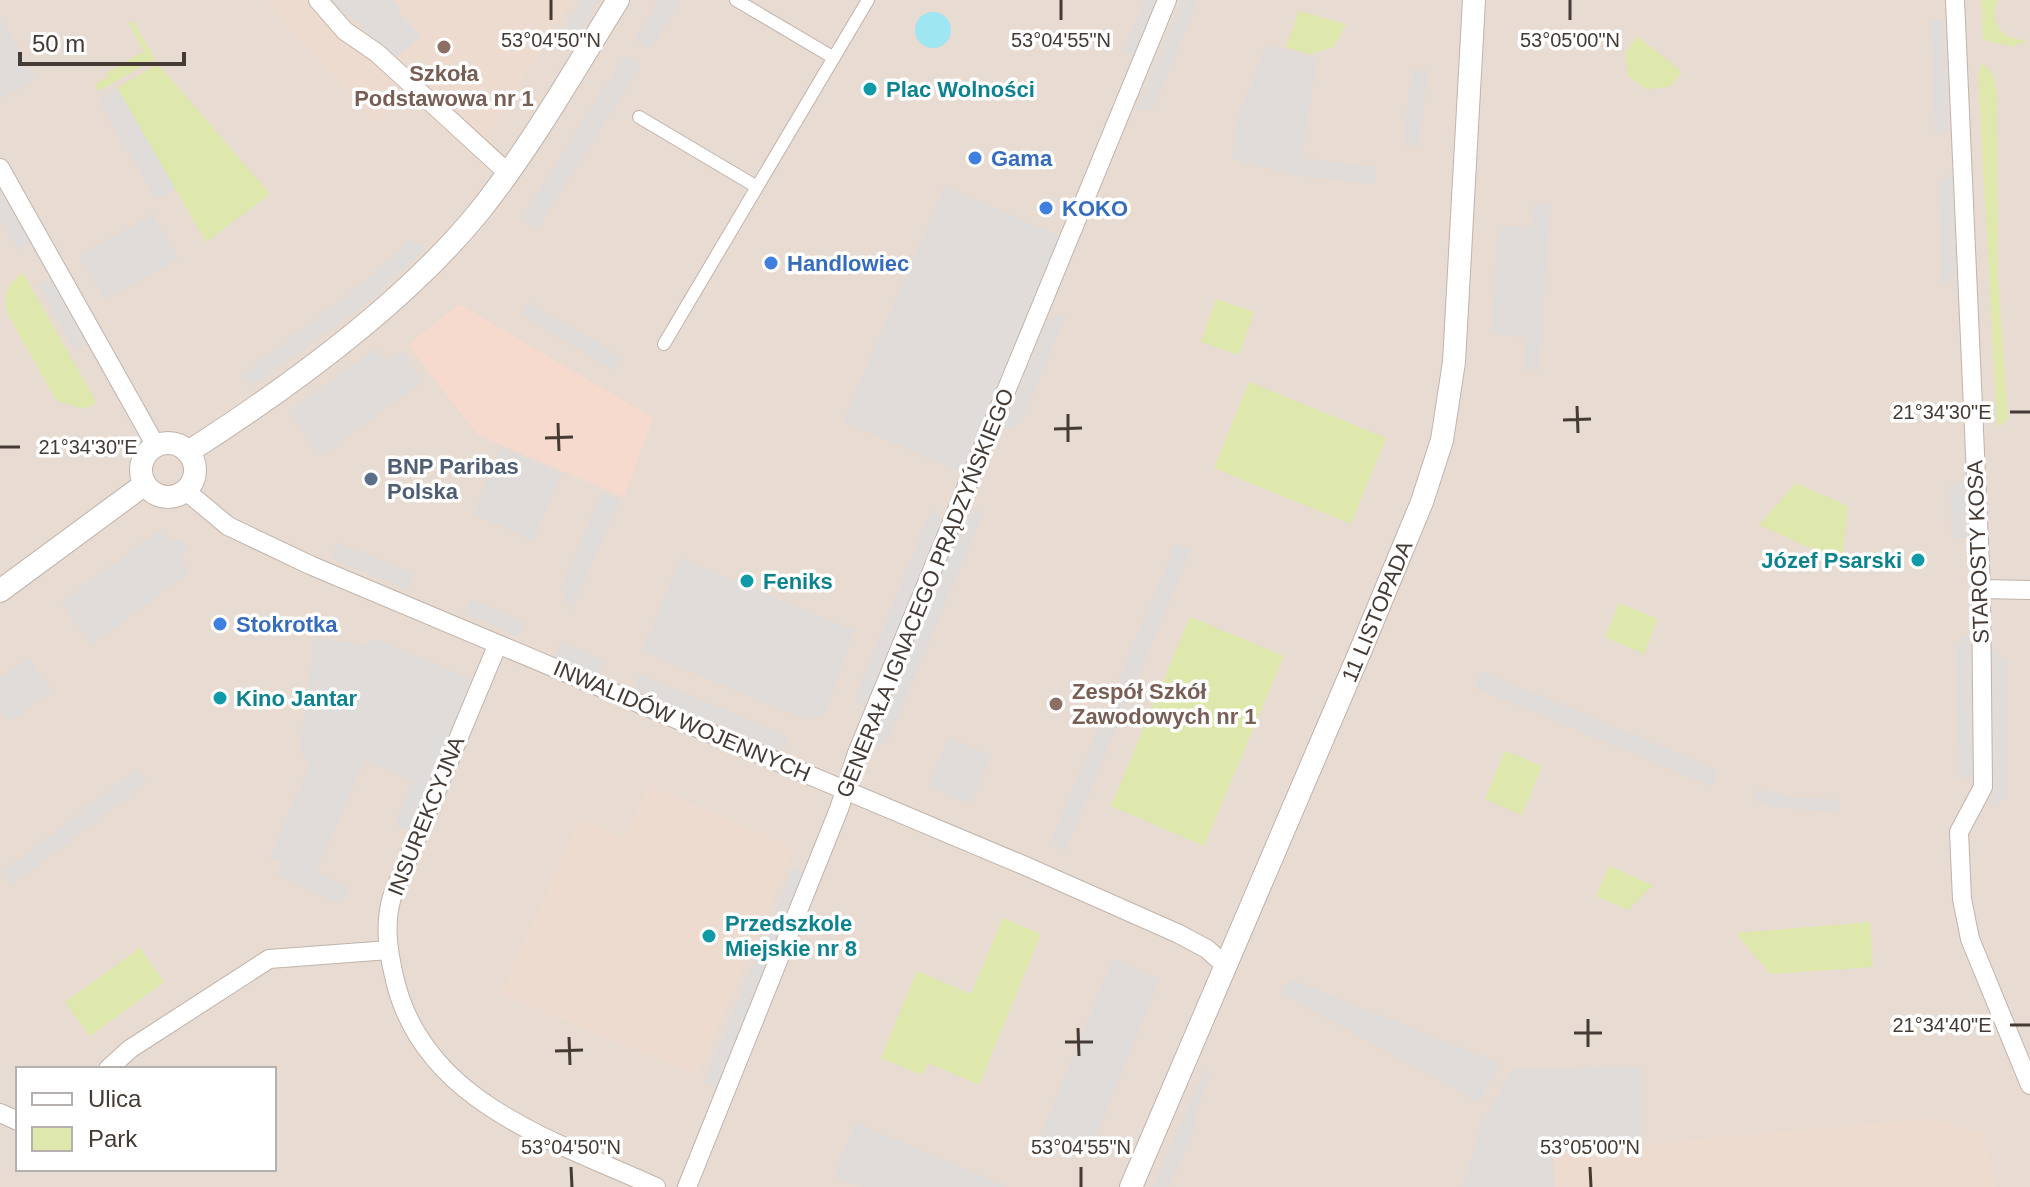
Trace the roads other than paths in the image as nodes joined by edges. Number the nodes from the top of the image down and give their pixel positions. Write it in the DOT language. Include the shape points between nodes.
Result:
graph roads {
  1 [pos="318,0"];
  2 [pos="618,0"];
  3 [pos="736,0"];
  4 [pos="868,0"];
  5 [pos="1167,0"];
  6 [pos="1474,0"];
  7 [pos="1955,0"];
  8 [pos="834,58"];
  9 [pos="639,117"];
  10 [pos="0,168"];
  11 [pos="508,173"];
  12 [pos="757,187"];
  13 [pos="664,344"];
  14 [pos="156,446"];
  15 [pos="188,452"];
  16 [pos="145,484"];
  17 [pos="186,491"];
  18 [pos="1981,589"];
  19 [pos="2030,590"];
  20 [pos="0,591"];
  21 [pos="497,646"];
  22 [pos="846,789"];
  23 [pos="389,950"];
  24 [pos="1226,966"];
  25 [pos="110,1067"];
  26 [pos="2030,1085"];
  27 [pos="656,1187"];
  28 [pos="687,1187"];
  29 [pos="1131,1187"];
  1 -- 11 [label="street" via="345,31 377,53"];
  2 -- 11 [label="street"];
  3 -- 8 [label="street"];
  4 -- 8 [label="street"];
  5 -- 22 [label="street, GENERAŁA IGNACEGO PRĄDZYŃSKIEGO"];
  6 -- 24 [label="street, 11 LISTOPADA" via="1454,362 1442,440 1422,502"];
  7 -- 18 [label="street, STAROSTY KOSA"];
  8 -- 12 [label="street"];
  9 -- 12 [label="street"];
  10 -- 14 [label="street"];
  11 -- 15 [label="street" via="452,243 393,302"];
  12 -- 13 [label="street"];
  14 -- 15 [label="street" via="173,443"];
  14 -- 16 [label="street" via="142,463"];
  15 -- 17 [label="street" via="195,467"];
  16 -- 17 [label="street" via="164,497"];
  16 -- 20 [label="street"];
  17 -- 21 [label="street, INWALIDÓW WOJENNYCH" via="228,526"];
  18 -- 19 [label="street"];
  18 -- 26 [label="street, STAROSTY KOSA" via="1983,787 1959,832 1962,899 1970,939"];
  21 -- 22 [label="street, INWALIDÓW WOJENNYCH"];
  21 -- 23 [label="street, INSUREKCYJNA" via="392,897 387,913"];
  22 -- 24 [label="street, INWALIDÓW WOJENNYCH" via="1179,934"];
  22 -- 28 [label="street, GENERAŁA IGNACEGO PRĄDZYŃSKIEGO"];
  23 -- 25 [label="street" via="269,959"];
  23 -- 27 [label="street, INSUREKCYJNA" via="410,1022 448,1076 510,1120"];
  24 -- 29 [label="street, 11 LISTOPADA"];
}
